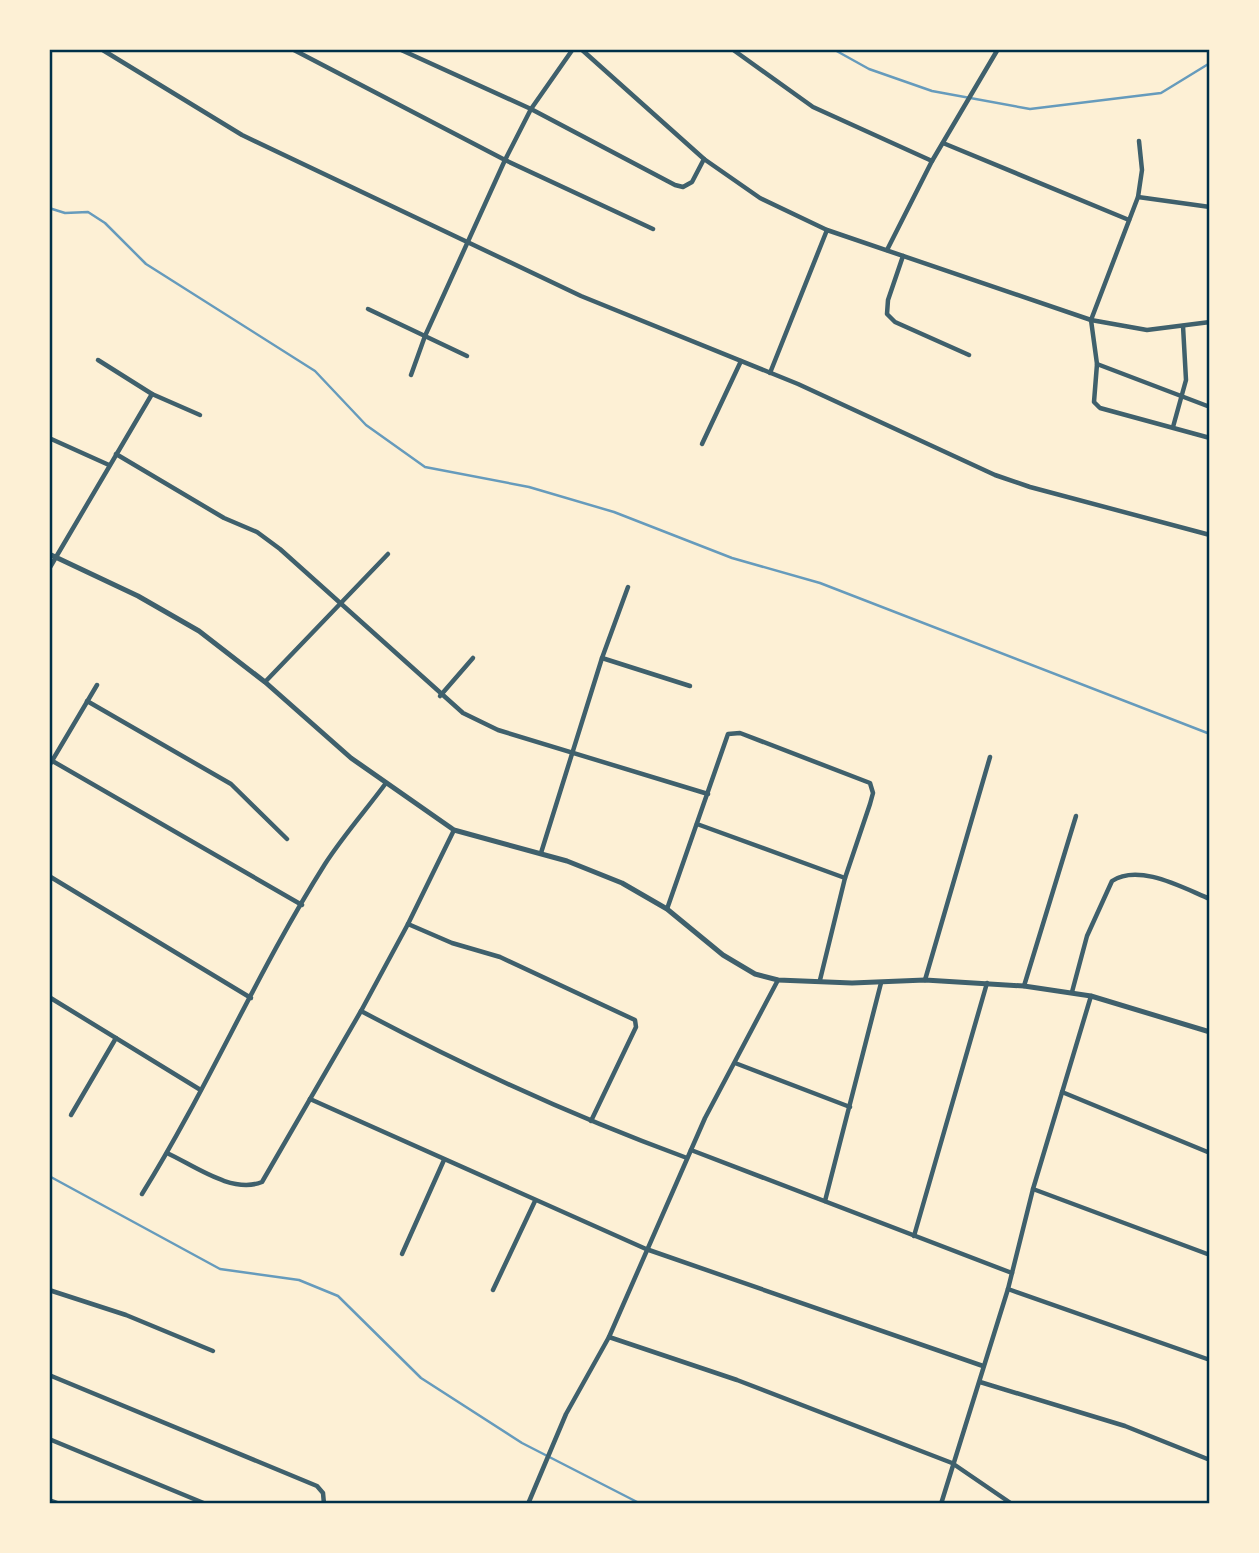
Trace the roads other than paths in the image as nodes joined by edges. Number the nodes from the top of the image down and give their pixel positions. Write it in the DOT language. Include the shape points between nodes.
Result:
graph roads {
  1 [pos="101,49"];
  2 [pos="292,49"];
  3 [pos="399,49"];
  4 [pos="573,49"];
  5 [pos="581,49"];
  6 [pos="732,49"];
  7 [pos="998,49"];
  8 [pos="531,108"];
  9 [pos="1139,141"];
  10 [pos="943,142"];
  11 [pos="704,159"];
  12 [pos="505,160"];
  13 [pos="932,161"];
  14 [pos="1138,197"];
  15 [pos="1210,207"];
  16 [pos="1129,220"];
  17 [pos="653,229"];
  18 [pos="827,230"];
  19 [pos="468,243"];
  20 [pos="887,250"];
  21 [pos="903,256"];
  22 [pos="368,309"];
  23 [pos="1091,320"];
  24 [pos="1210,322"];
  25 [pos="1183,326"];
  26 [pos="425,336"];
  27 [pos="969,355"];
  28 [pos="467,356"];
  29 [pos="98,360"];
  30 [pos="741,361"];
  31 [pos="1097,364"];
  32 [pos="770,373"];
  33 [pos="411,375"];
  34 [pos="152,394"];
  35 [pos="1182,397"];
  36 [pos="1210,407"];
  37 [pos="200,415"];
  38 [pos="1173,428"];
  39 [pos="49,438"];
  40 [pos="1210,438"];
  41 [pos="702,444"];
  42 [pos="116,454"];
  43 [pos="108,465"];
  44 [pos="1210,536"];
  45 [pos="49,554"];
  46 [pos="388,554"];
  47 [pos="56,558"];
  48 [pos="49,569"];
  49 [pos="628,587"];
  50 [pos="341,604"];
  51 [pos="473,658"];
  52 [pos="602,658"];
  53 [pos="265,682"];
  54 [pos="97,685"];
  55 [pos="690,686"];
  56 [pos="440,696"];
  57 [pos="87,701"];
  58 [pos="571,752"];
  59 [pos="990,757"];
  60 [pos="51,760"];
  61 [pos="49,766"];
  62 [pos="386,783"];
  63 [pos="708,794"];
  64 [pos="1076,816"];
  65 [pos="697,824"];
  66 [pos="454,830"];
  67 [pos="287,839"];
  68 [pos="541,853"];
  69 [pos="49,876"];
  70 [pos="845,878"];
  71 [pos="1210,899"];
  72 [pos="302,905"];
  73 [pos="667,909"];
  74 [pos="408,924"];
  75 [pos="778,980"];
  76 [pos="820,980"];
  77 [pos="925,981"];
  78 [pos="987,982"];
  79 [pos="881,983"];
  80 [pos="1024,986"];
  81 [pos="1072,992"];
  82 [pos="1091,996"];
  83 [pos="49,997"];
  84 [pos="251,998"];
  85 [pos="361,1011"];
  86 [pos="1210,1032"];
  87 [pos="116,1038"];
  88 [pos="736,1063"];
  89 [pos="199,1089"];
  90 [pos="1062,1092"];
  91 [pos="310,1099"];
  92 [pos="850,1107"];
  93 [pos="71,1115"];
  94 [pos="592,1121"];
  95 [pos="691,1150"];
  96 [pos="167,1153"];
  97 [pos="1210,1153"];
  98 [pos="687,1158"];
  99 [pos="444,1160"];
  100 [pos="1033,1189"];
  101 [pos="142,1194"];
  102 [pos="535,1201"];
  103 [pos="825,1201"];
  104 [pos="914,1236"];
  105 [pos="646,1249"];
  106 [pos="402,1254"];
  107 [pos="1210,1255"];
  108 [pos="1012,1273"];
  109 [pos="1008,1289"];
  110 [pos="49,1290"];
  111 [pos="493,1290"];
  112 [pos="609,1337"];
  113 [pos="213,1351"];
  114 [pos="1210,1360"];
  115 [pos="984,1366"];
  116 [pos="49,1375"];
  117 [pos="980,1382"];
  118 [pos="49,1439"];
  119 [pos="1210,1460"];
  120 [pos="952,1463"];
  121 [pos="49,1500"];
  122 [pos="60,1504"];
  123 [pos="206,1504"];
  124 [pos="324,1504"];
  125 [pos="528,1504"];
  126 [pos="941,1504"];
  127 [pos="1012,1504"];
  1 -- 19 [label="street" via="242,135"];
  2 -- 12 [label="street"];
  3 -- 8 [label="street"];
  4 -- 8 [label="street"];
  5 -- 11 [label="street"];
  6 -- 13 [label="street" via="813,107"];
  7 -- 10 [label="street"];
  8 -- 11 [label="street" via="675,185 682,187 692,181"];
  8 -- 12 [label="street"];
  9 -- 14 [label="street" via="1143,170"];
  10 -- 13 [label="street"];
  10 -- 16 [label="street"];
  11 -- 18 [label="street" via="760,198"];
  12 -- 17 [label="street"];
  12 -- 19 [label="street"];
  13 -- 20 [label="street"];
  14 -- 15 [label="street"];
  14 -- 16 [label="street"];
  16 -- 23 [label="street"];
  18 -- 20 [label="street"];
  18 -- 32 [label="street"];
  19 -- 26 [label="street"];
  19 -- 30 [label="street" via="581,296"];
  20 -- 21 [label="street"];
  21 -- 23 [label="street"];
  21 -- 27 [label="street" via="887,314 895,322"];
  22 -- 26 [label="street"];
  23 -- 25 [label="street" via="1147,330"];
  23 -- 31 [label="street"];
  24 -- 25 [label="street"];
  25 -- 35 [label="street" via="1186,372"];
  26 -- 28 [label="street"];
  26 -- 33 [label="street"];
  29 -- 34 [label="street"];
  30 -- 32 [label="street"];
  30 -- 41 [label="street"];
  31 -- 35 [label="street"];
  31 -- 38 [label="street" via="1093,395 1100,408"];
  32 -- 44 [label="street" via="995,475"];
  34 -- 37 [label="street"];
  34 -- 42 [label="street"];
  35 -- 36 [label="street"];
  35 -- 38 [label="street"];
  38 -- 40 [label="street"];
  39 -- 43 [label="street"];
  42 -- 43 [label="street"];
  42 -- 50 [label="street" via="257,532"];
  43 -- 47 [label="street"];
  45 -- 47 [label="street"];
  46 -- 50 [label="street"];
  47 -- 48 [label="street"];
  47 -- 53 [label="street" via="199,631"];
  49 -- 52 [label="street"];
  50 -- 53 [label="street"];
  50 -- 56 [label="street"];
  51 -- 56 [label="street"];
  52 -- 55 [label="street"];
  52 -- 58 [label="street"];
  53 -- 62 [label="street"];
  54 -- 57 [label="street"];
  56 -- 58 [label="street" via="498,730"];
  57 -- 60 [label="street"];
  57 -- 67 [label="street" via="224,779"];
  58 -- 63 [label="street"];
  58 -- 68 [label="street"];
  59 -- 77 [label="street"];
  60 -- 61 [label="street"];
  60 -- 72 [label="street"];
  62 -- 66 [label="street"];
  62 -- 72 [label="street" via="326,863"];
  63 -- 65 [label="street"];
  63 -- 70 [label="street" via="723,743 728,734 740,733 870,783 873,793"];
  64 -- 80 [label="street"];
  65 -- 70 [label="street"];
  65 -- 73 [label="street"];
  66 -- 68 [label="street"];
  66 -- 74 [label="street"];
  68 -- 73 [label="street" via="622,883"];
  69 -- 84 [label="street"];
  70 -- 76 [label="street"];
  71 -- 81 [label="street" via="1149,877 1129,874 1112,881 1087,936"];
  72 -- 84 [label="street"];
  73 -- 75 [label="street" via="723,955 755,975"];
  74 -- 85 [label="street"];
  74 -- 94 [label="street" via="500,957 635,1020 636,1027"];
  75 -- 76 [label="street"];
  75 -- 88 [label="street"];
  76 -- 79 [label="street"];
  77 -- 78 [label="street"];
  77 -- 79 [label="street"];
  78 -- 80 [label="street"];
  78 -- 104 [label="street"];
  79 -- 92 [label="street"];
  80 -- 81 [label="street"];
  81 -- 82 [label="street"];
  82 -- 86 [label="street"];
  82 -- 90 [label="street"];
  83 -- 87 [label="street"];
  84 -- 89 [label="street"];
  85 -- 91 [label="street"];
  85 -- 94 [label="street" via="437,1052"];
  87 -- 89 [label="street"];
  87 -- 93 [label="street"];
  88 -- 92 [label="street"];
  88 -- 95 [label="street"];
  89 -- 96 [label="street"];
  90 -- 97 [label="street"];
  90 -- 100 [label="street"];
  91 -- 96 [label="street" via="268,1173 256,1185 232,1184"];
  91 -- 99 [label="street"];
  92 -- 103 [label="street"];
  94 -- 98 [label="street"];
  95 -- 98 [label="street"];
  95 -- 103 [label="street"];
  96 -- 101 [label="street"];
  98 -- 105 [label="street"];
  99 -- 102 [label="street"];
  99 -- 106 [label="street"];
  100 -- 107 [label="street"];
  100 -- 108 [label="street"];
  102 -- 105 [label="street"];
  102 -- 111 [label="street"];
  103 -- 104 [label="street"];
  104 -- 108 [label="street"];
  105 -- 112 [label="street"];
  105 -- 115 [label="street"];
  108 -- 109 [label="street"];
  109 -- 114 [label="street"];
  109 -- 115 [label="street"];
  110 -- 113 [label="street"];
  112 -- 120 [label="street"];
  112 -- 125 [label="street" via="566,1415"];
  115 -- 117 [label="street"];
  116 -- 124 [label="street" via="317,1486"];
  117 -- 119 [label="street" via="1125,1426"];
  117 -- 120 [label="street"];
  118 -- 123 [label="street"];
  120 -- 126 [label="street"];
  120 -- 127 [label="street"];
  121 -- 122 [label="street"];
}
